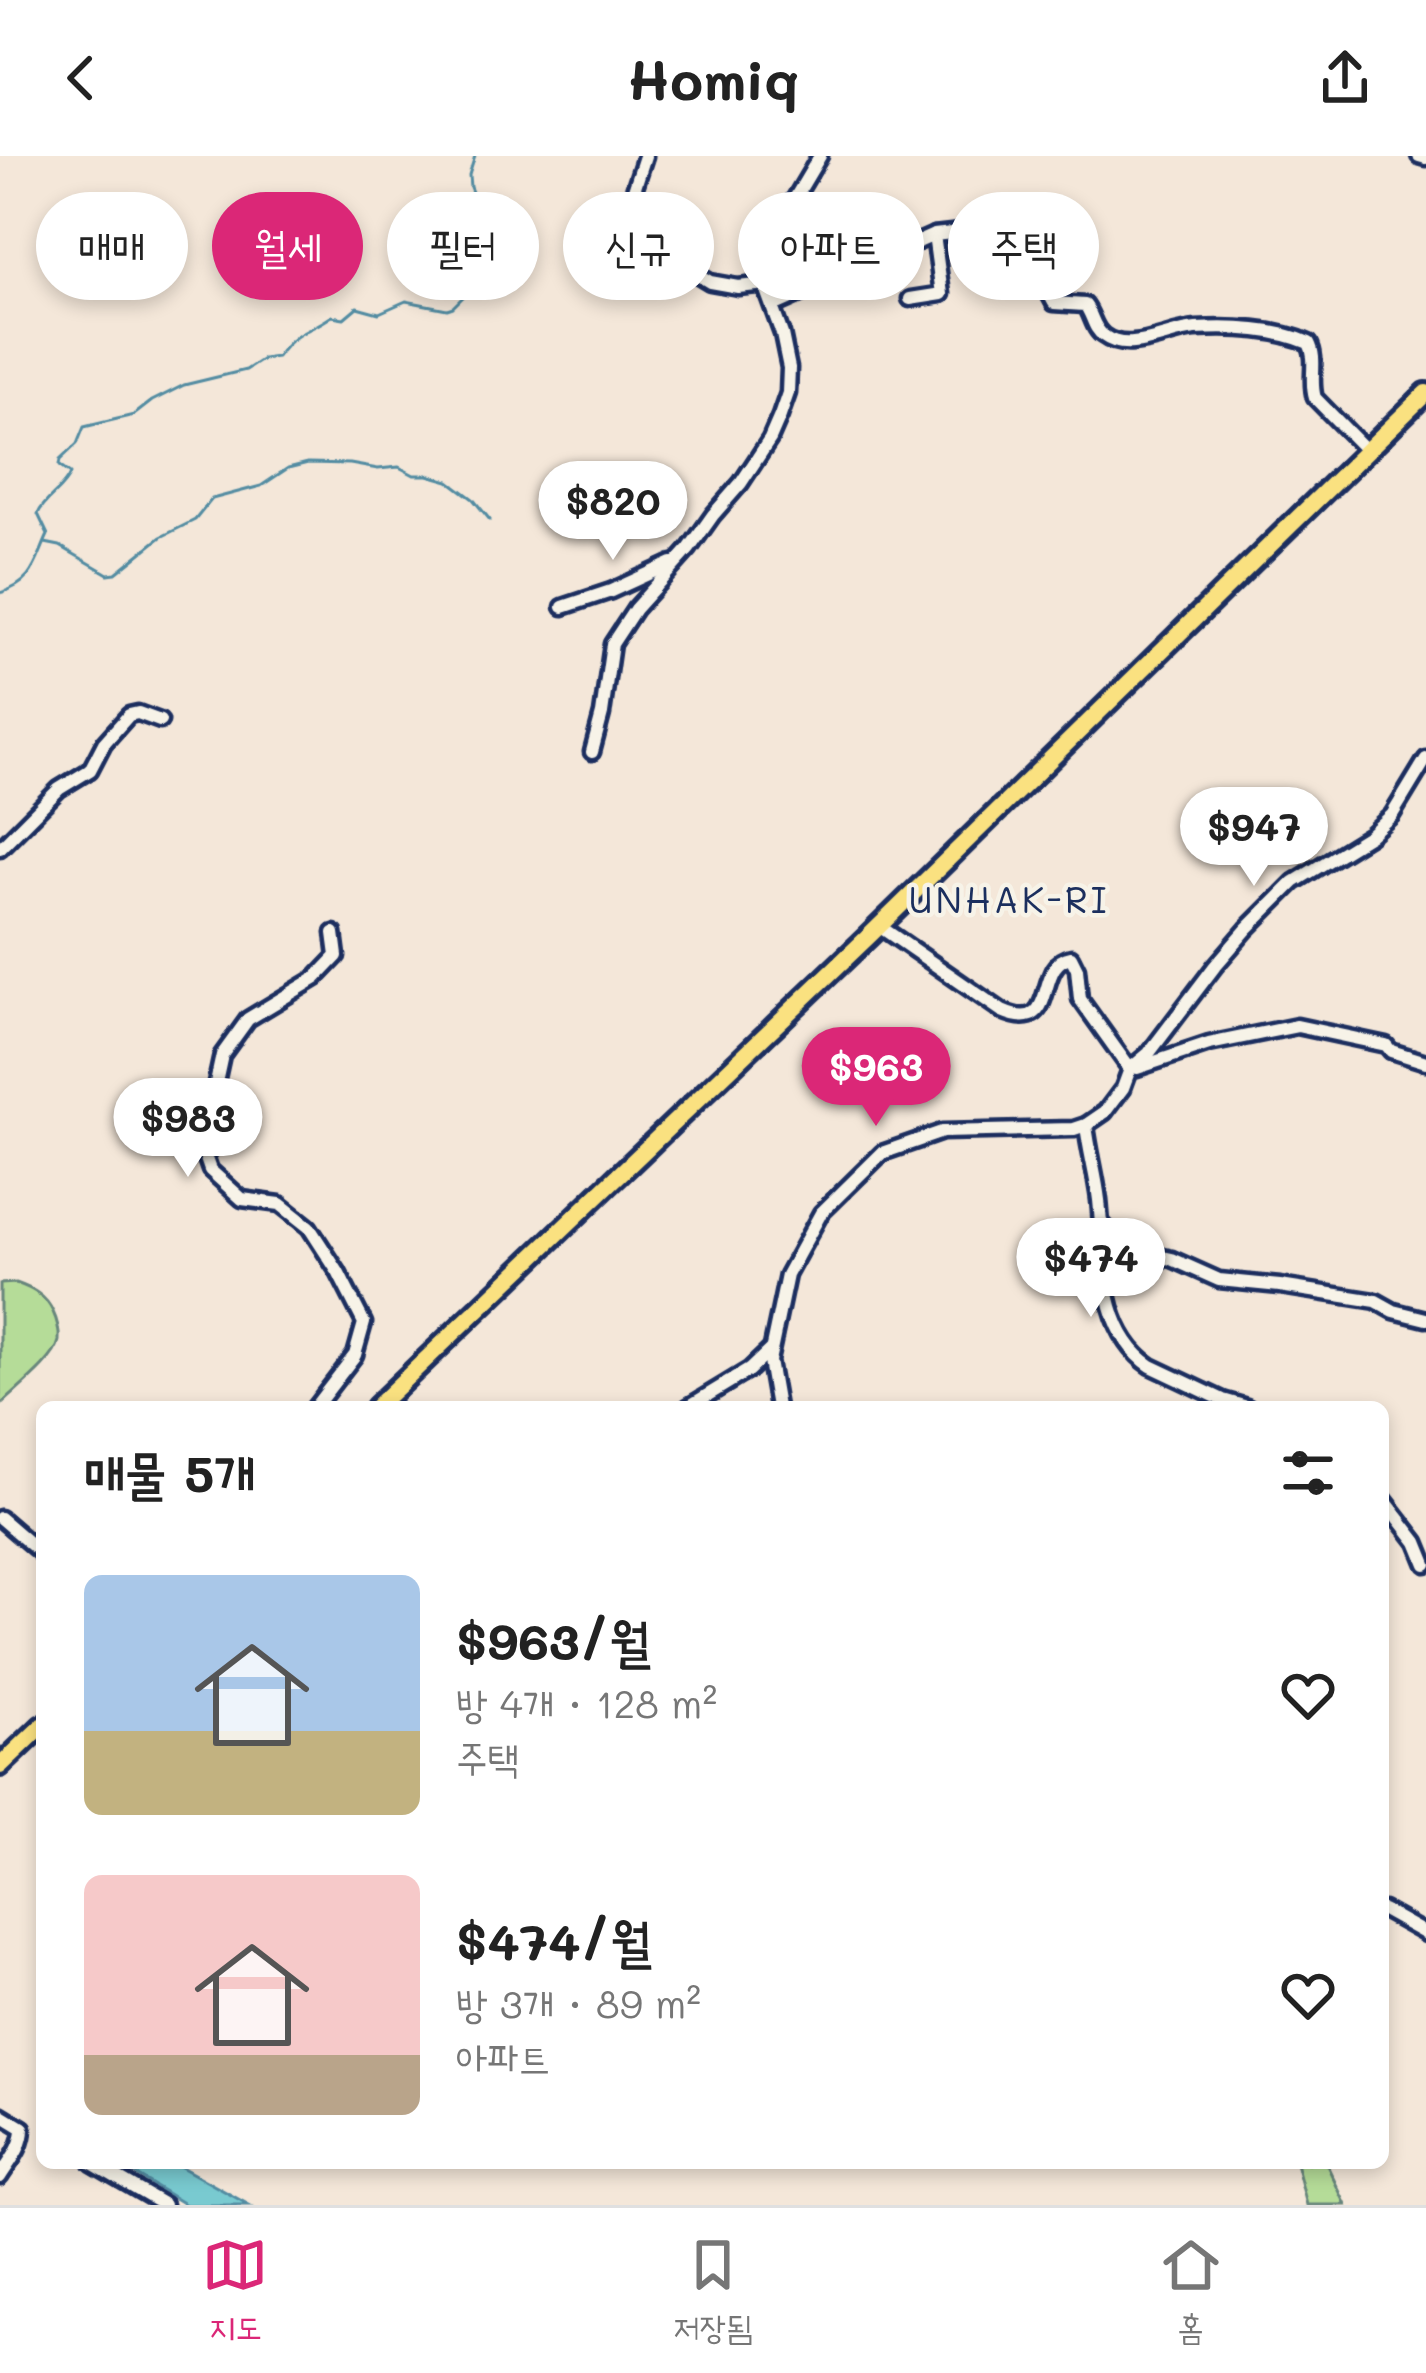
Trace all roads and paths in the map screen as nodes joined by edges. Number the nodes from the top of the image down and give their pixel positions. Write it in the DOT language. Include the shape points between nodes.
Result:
graph roads {
  1 [pos="645,156"];
  2 [pos="820,156"];
  3 [pos="799,192"];
  4 [pos="934,235"];
  5 [pos="738,287"];
  6 [pos="924,297"];
  7 [pos="771,300"];
  8 [pos="773,306"];
  9 [pos="1426,393"];
  10 [pos="1366,451"];
  11 [pos="678,561"];
  12 [pos="562,607"];
  13 [pos="160,721"];
  14 [pos="592,752"];
  15 [pos="1426,759"];
  16 [pos="0,848"];
  17 [pos="880,926"];
  18 [pos="334,933"];
  19 [pos="1426,1062"];
  20 [pos="1130,1069"];
  21 [pos="1086,1125"];
  22 [pos="1100,1220"];
  23 [pos="1426,1318"];
  24 [pos="771,1348"];
  25 [pos="320,1401"];
  26 [pos="382,1401"];
  27 [pos="698,1401"];
  28 [pos="776,1401"];
  29 [pos="1226,1401"];
  30 [pos="1389,1506"];
  31 [pos="0,1517"];
  32 [pos="36,1549"];
  33 [pos="1426,1564"];
  34 [pos="36,1732"];
  35 [pos="0,1766"];
  36 [pos="1389,1913"];
  37 [pos="1426,1934"];
  38 [pos="0,2114"];
  39 [pos="23,2131"];
  40 [pos="36,2134"];
  41 [pos="102,2169"];
  42 [pos="0,2176"];
  43 [pos="164,2205"];
  1 -- 5 [label="street" via="632,196 644,238 710,282"];
  2 -- 3 [label="street"];
  4 -- 6 [label="street" via="942,294"];
  4 -- 8 [label="street"];
  4 -- 10 [label="street" via="986,229 1018,239 1054,303 1085,304 1099,333 1122,344 1193,329 1309,343 1315,398"];
  7 -- 8 [label="street"];
  8 -- 11 [label="street" via="788,368 780,416 741,483"];
  9 -- 10 [label="main road"];
  10 -- 17 [label="main road"];
  11 -- 12 [label="street"];
  11 -- 14 [label="street" via="611,644"];
  13 -- 16 [label="street" via="129,715 90,770"];
  15 -- 20 [label="street" via="1383,825 1294,882"];
  17 -- 20 [label="street" via="1016,1016 1039,1008 1054,965 1071,958 1080,999"];
  17 -- 26 [label="main road"];
  18 -- 25 [label="street" via="337,956 316,978 248,1018 222,1055 202,1148 210,1170 242,1198 280,1204 309,1227 364,1324 355,1355"];
  19 -- 20 [label="street" via="1297,1026"];
  20 -- 21 [label="street" via="1115,1101"];
  21 -- 22 [label="street"];
  21 -- 24 [label="street" via="942,1132 882,1153 821,1213 798,1252"];
  22 -- 23 [label="street" via="1131,1250 1219,1280 1376,1301"];
  22 -- 29 [label="street" via="1104,1272 1125,1338 1141,1360"];
  24 -- 27 [label="street"];
  24 -- 28 [label="street"];
  30 -- 33 [label="street"];
  31 -- 32 [label="street"];
  34 -- 35 [label="main road"];
  36 -- 37 [label="street"];
  38 -- 39 [label="street"];
  39 -- 40 [label="street"];
  39 -- 42 [label="street"];
  41 -- 43 [label="street"];
}
